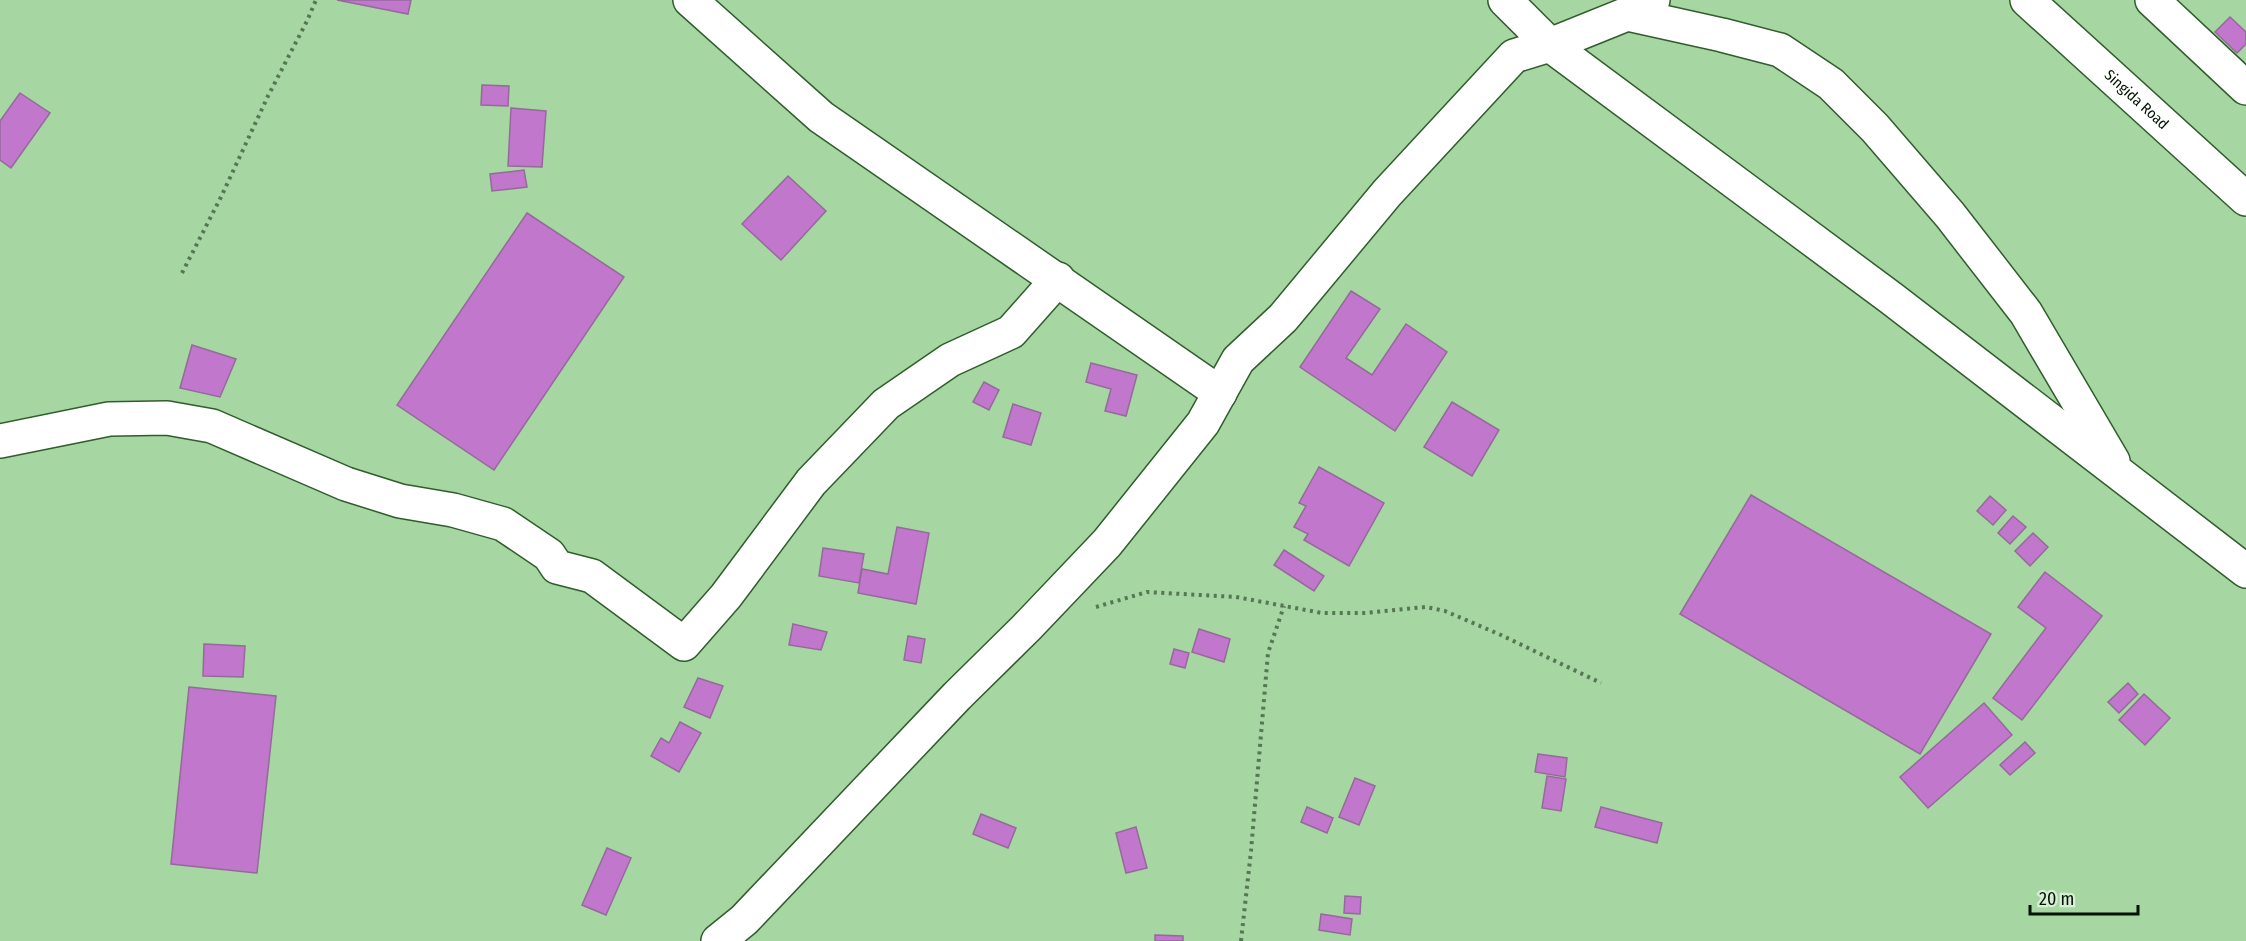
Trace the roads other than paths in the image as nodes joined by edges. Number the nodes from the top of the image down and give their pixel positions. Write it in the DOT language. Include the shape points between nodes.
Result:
graph roads {
  1 [pos="690,0"];
  2 [pos="1505,0"];
  3 [pos="2027,0"];
  4 [pos="2152,0"];
  5 [pos="1640,7"];
  6 [pos="1550,45"];
  7 [pos="2246,88"];
  8 [pos="2246,199"];
  9 [pos="1058,279"];
  10 [pos="1220,393"];
  11 [pos="0,441"];
  12 [pos="2122,475"];
  13 [pos="2246,571"];
  14 [pos="718,941"];
  1 -- 9 [label="main road" via="821,117"];
  2 -- 6 [label="main road"];
  3 -- 8 [label="main road, Singida Road"];
  4 -- 7 [label="main road"];
  5 -- 6 [label="main road"];
  5 -- 12 [label="main road" via="1780,50 1831,84 1942,206 2026,313"];
  6 -- 10 [label="main road" via="1514,56 1387,193 1283,318 1238,360"];
  6 -- 12 [label="main road"];
  9 -- 10 [label="main road"];
  9 -- 11 [label="main road" via="1011,332 950,360 886,404 811,482 726,596 684,644 592,576 557,567 549,555 503,524 400,501 346,484 212,426 167,418 109,418"];
  10 -- 14 [label="main road" via="1203,423 1107,543 744,920"];
  12 -- 13 [label="main road"];
}
